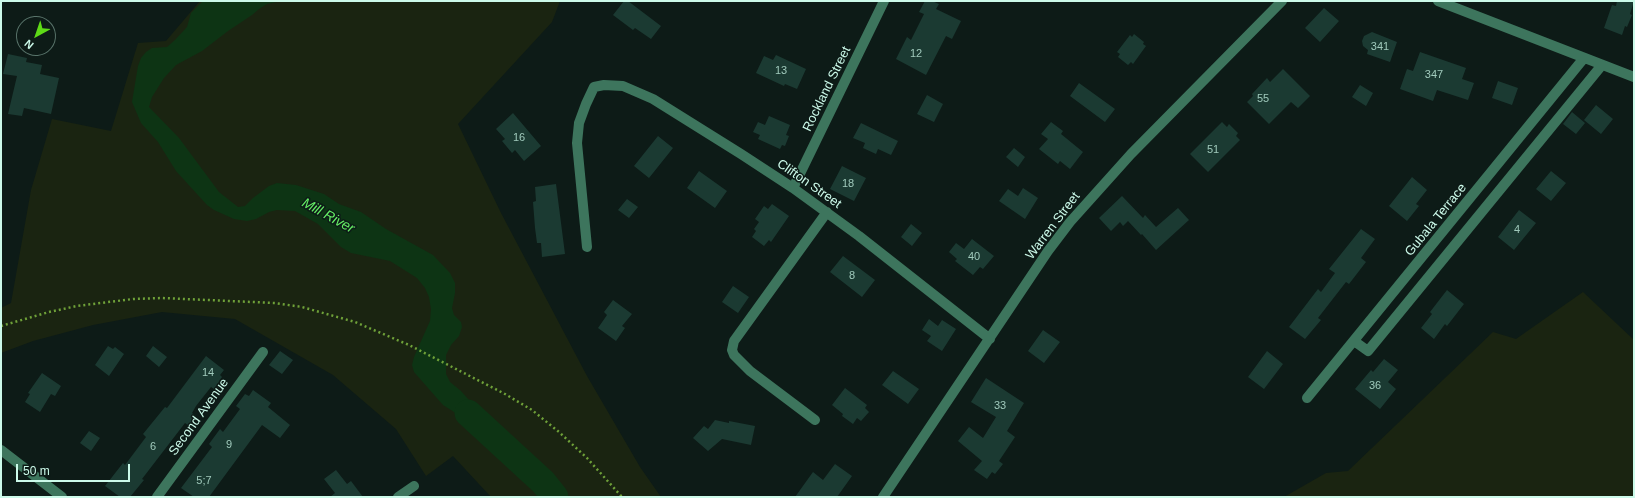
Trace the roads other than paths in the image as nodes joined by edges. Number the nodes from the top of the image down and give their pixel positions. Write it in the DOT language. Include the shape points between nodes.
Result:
graph roads {
  1 [pos="884,1"];
  2 [pos="1282,1"];
  3 [pos="1438,1"];
  4 [pos="1584,58"];
  5 [pos="1602,65"];
  6 [pos="1634,77"];
  7 [pos="793,188"];
  8 [pos="827,212"];
  9 [pos="587,247"];
  10 [pos="990,339"];
  11 [pos="1354,341"];
  12 [pos="263,352"];
  13 [pos="1307,398"];
  14 [pos="814,420"];
  15 [pos="1,450"];
  16 [pos="414,486"];
  17 [pos="62,497"];
  18 [pos="157,497"];
  19 [pos="398,497"];
  20 [pos="883,497"];
  1 -- 7 [label="street, Rockland Street"];
  2 -- 10 [label="street, Warren Street" via="1092,197 1060,236"];
  3 -- 4 [label="street"];
  4 -- 5 [label="street"];
  4 -- 11 [label="street, Gubala Terrace"];
  5 -- 6 [label="street"];
  5 -- 11 [label="street" via="1368,352"];
  7 -- 8 [label="street, Clifton Street"];
  7 -- 9 [label="street, Clifton Street" via="643,94 614,85 594,87 584,109 577,143"];
  8 -- 10 [label="street, Clifton Street"];
  8 -- 14 [label="street" via="734,341 732,350 750,370"];
  10 -- 20 [label="street, Warren Street"];
  11 -- 13 [label="street, Gubala Terrace"];
  12 -- 18 [label="street, Second Avenue"];
  15 -- 17 [label="street"];
  16 -- 19 [label="street"];
}
